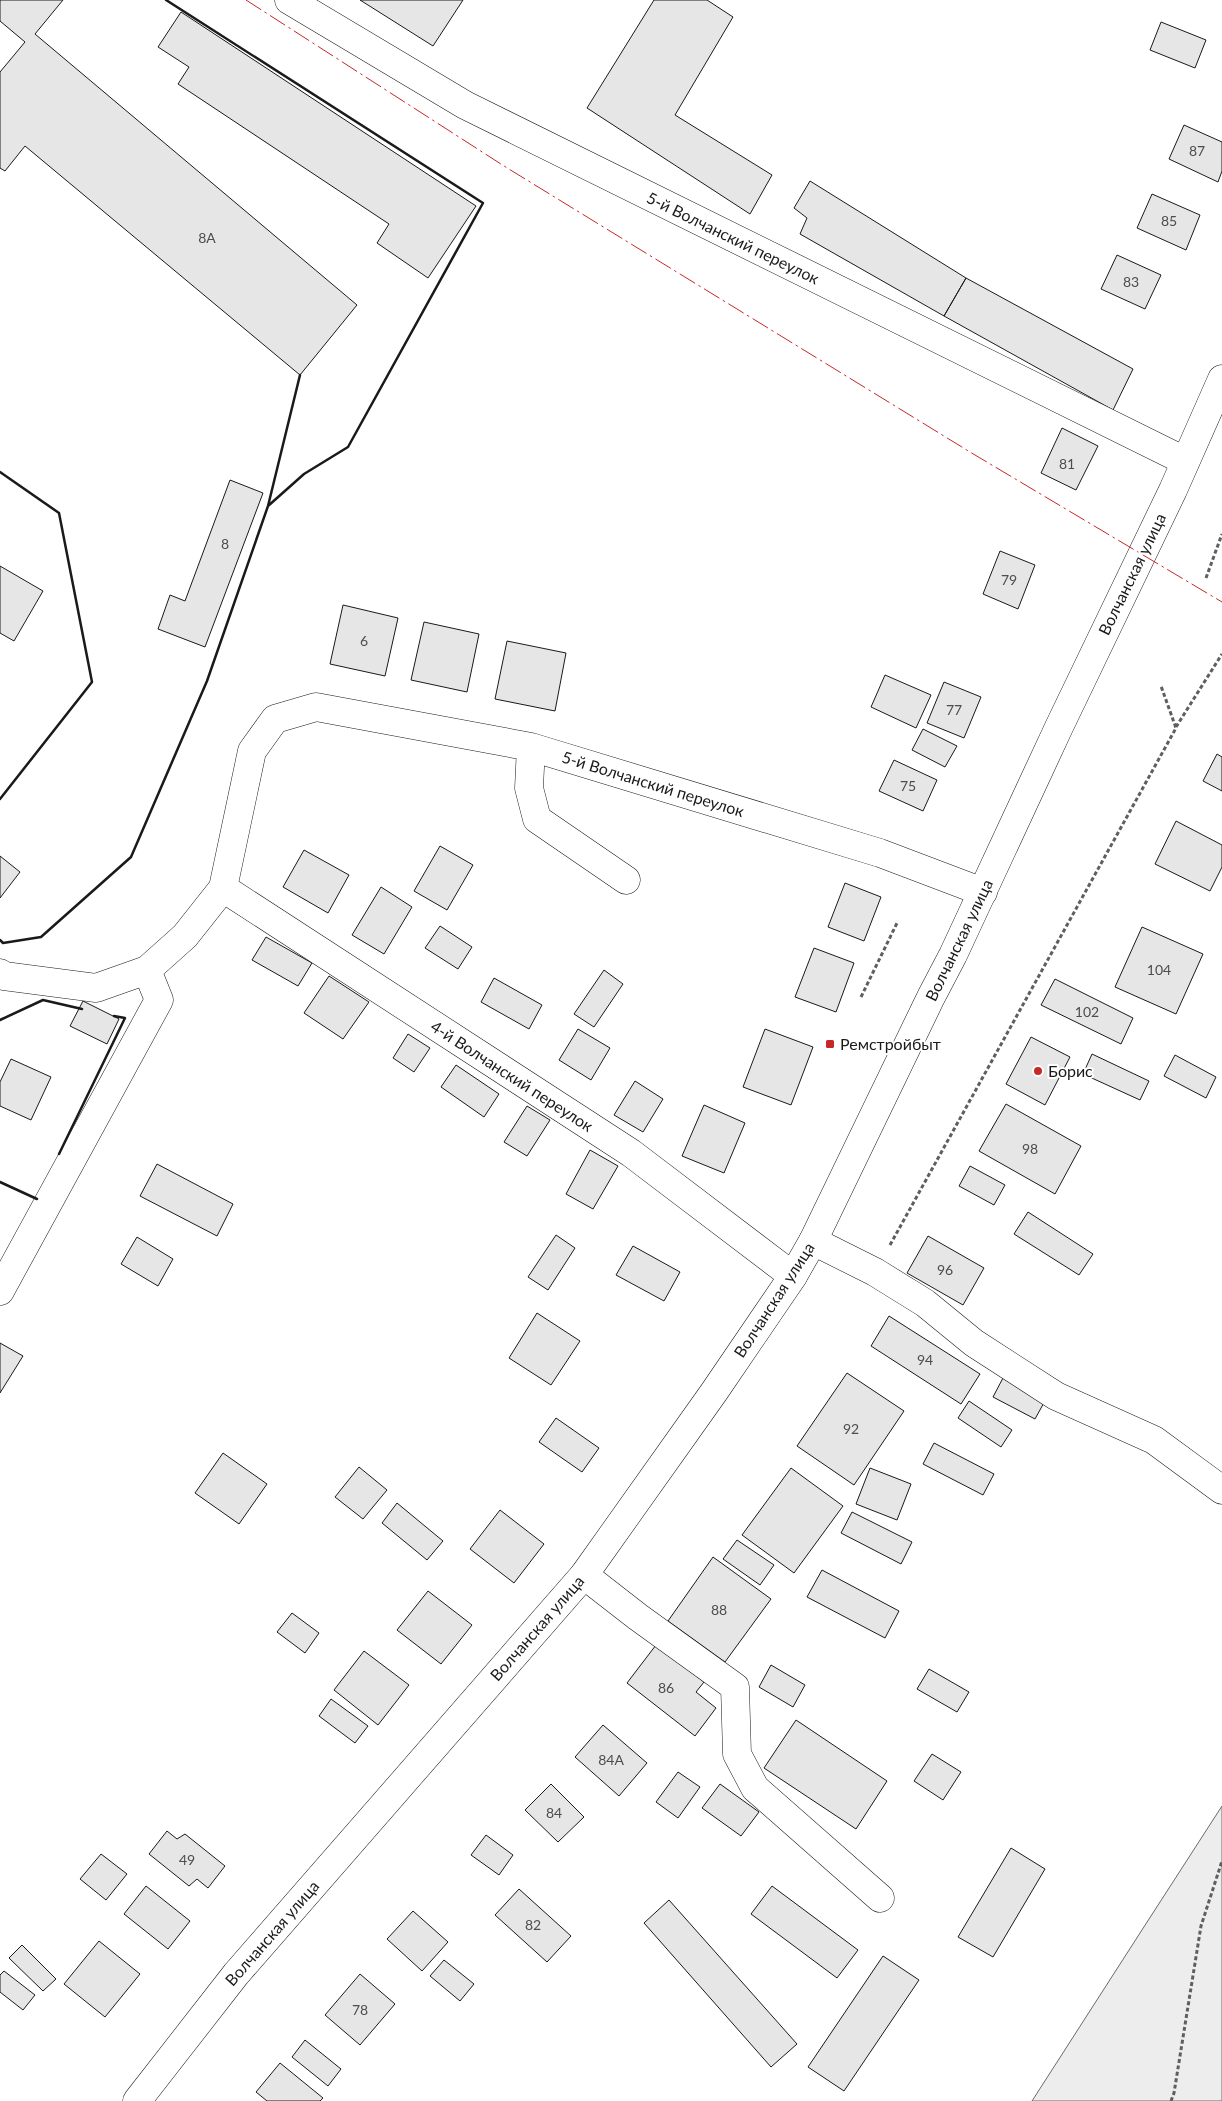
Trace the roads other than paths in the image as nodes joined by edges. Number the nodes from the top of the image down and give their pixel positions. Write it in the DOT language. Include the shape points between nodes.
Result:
graph roads {
  1 [pos="289,0"];
  2 [pos="1222,379"];
  3 [pos="1185,461"];
  4 [pos="531,746"];
  5 [pos="626,880"];
  6 [pos="223,888"];
  7 [pos="982,892"];
  8 [pos="147,970"];
  9 [pos="0,973"];
  10 [pos="813,1241"];
  11 [pos="793,1276"];
  12 [pos="0,1291"];
  13 [pos="1222,1490"];
  14 [pos="584,1575"];
  15 [pos="880,1898"];
  16 [pos="137,2101"];
  1 -- 3 [label="street, 5-й Волчанский переулок" via="465,105"];
  2 -- 3 [label="street, Волчанская улица"];
  3 -- 7 [label="street, Волчанская улица"];
  4 -- 5 [label="street" via="529,788 537,819"];
  4 -- 6 [label="street, 5-й Волчанский переулок" via="316,707 275,719 252,750"];
  4 -- 7 [label="street, 5-й Волчанский переулок" via="880,853"];
  6 -- 8 [label="street" via="185,936"];
  6 -- 11 [label="street, 4-й Волчанский переулок" via="631,1153"];
  7 -- 10 [label="street, Волчанская улица"];
  8 -- 9 [label="street" via="96,988"];
  8 -- 12 [label="street" via="159,1000"];
  10 -- 11 [label="street, Волчанская улица"];
  10 -- 13 [label="street" via="875,1272 925,1303 974,1343 1056,1396 1154,1440"];
  11 -- 14 [label="street, Волчанская улица"];
  14 -- 15 [label="street" via="734,1687 737,1754 756,1788"];
  14 -- 16 [label="street, Волчанская улица" via="236,1974"];
}
